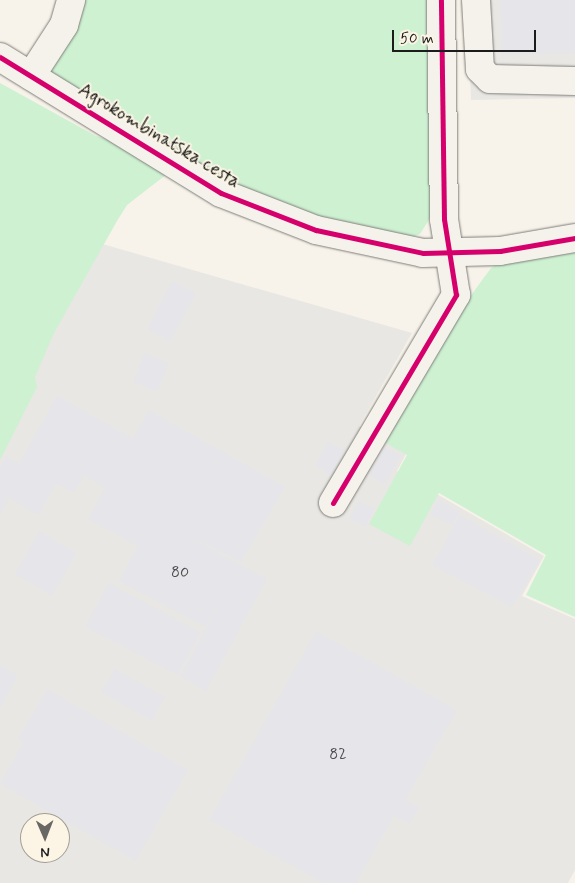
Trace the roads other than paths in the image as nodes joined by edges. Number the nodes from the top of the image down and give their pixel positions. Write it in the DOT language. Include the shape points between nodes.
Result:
graph roads {
  1 [pos="71,0"];
  2 [pos="441,0"];
  3 [pos="476,0"];
  4 [pos="0,57"];
  5 [pos="32,76"];
  6 [pos="575,81"];
  7 [pos="575,238"];
  8 [pos="450,254"];
  9 [pos="334,504"];
  1 -- 5 [label="street" via="64,26"];
  2 -- 8 [label="street" via="444,220"];
  3 -- 6 [label="street" via="480,69 490,79"];
  4 -- 5 [label="street, Agrokombinatska cesta"];
  5 -- 8 [label="street, Agrokombinatska cesta" via="252,208 365,244"];
  7 -- 8 [label="street, Agrokombinatska cesta"];
  8 -- 9 [label="street" via="456,295"];
}
